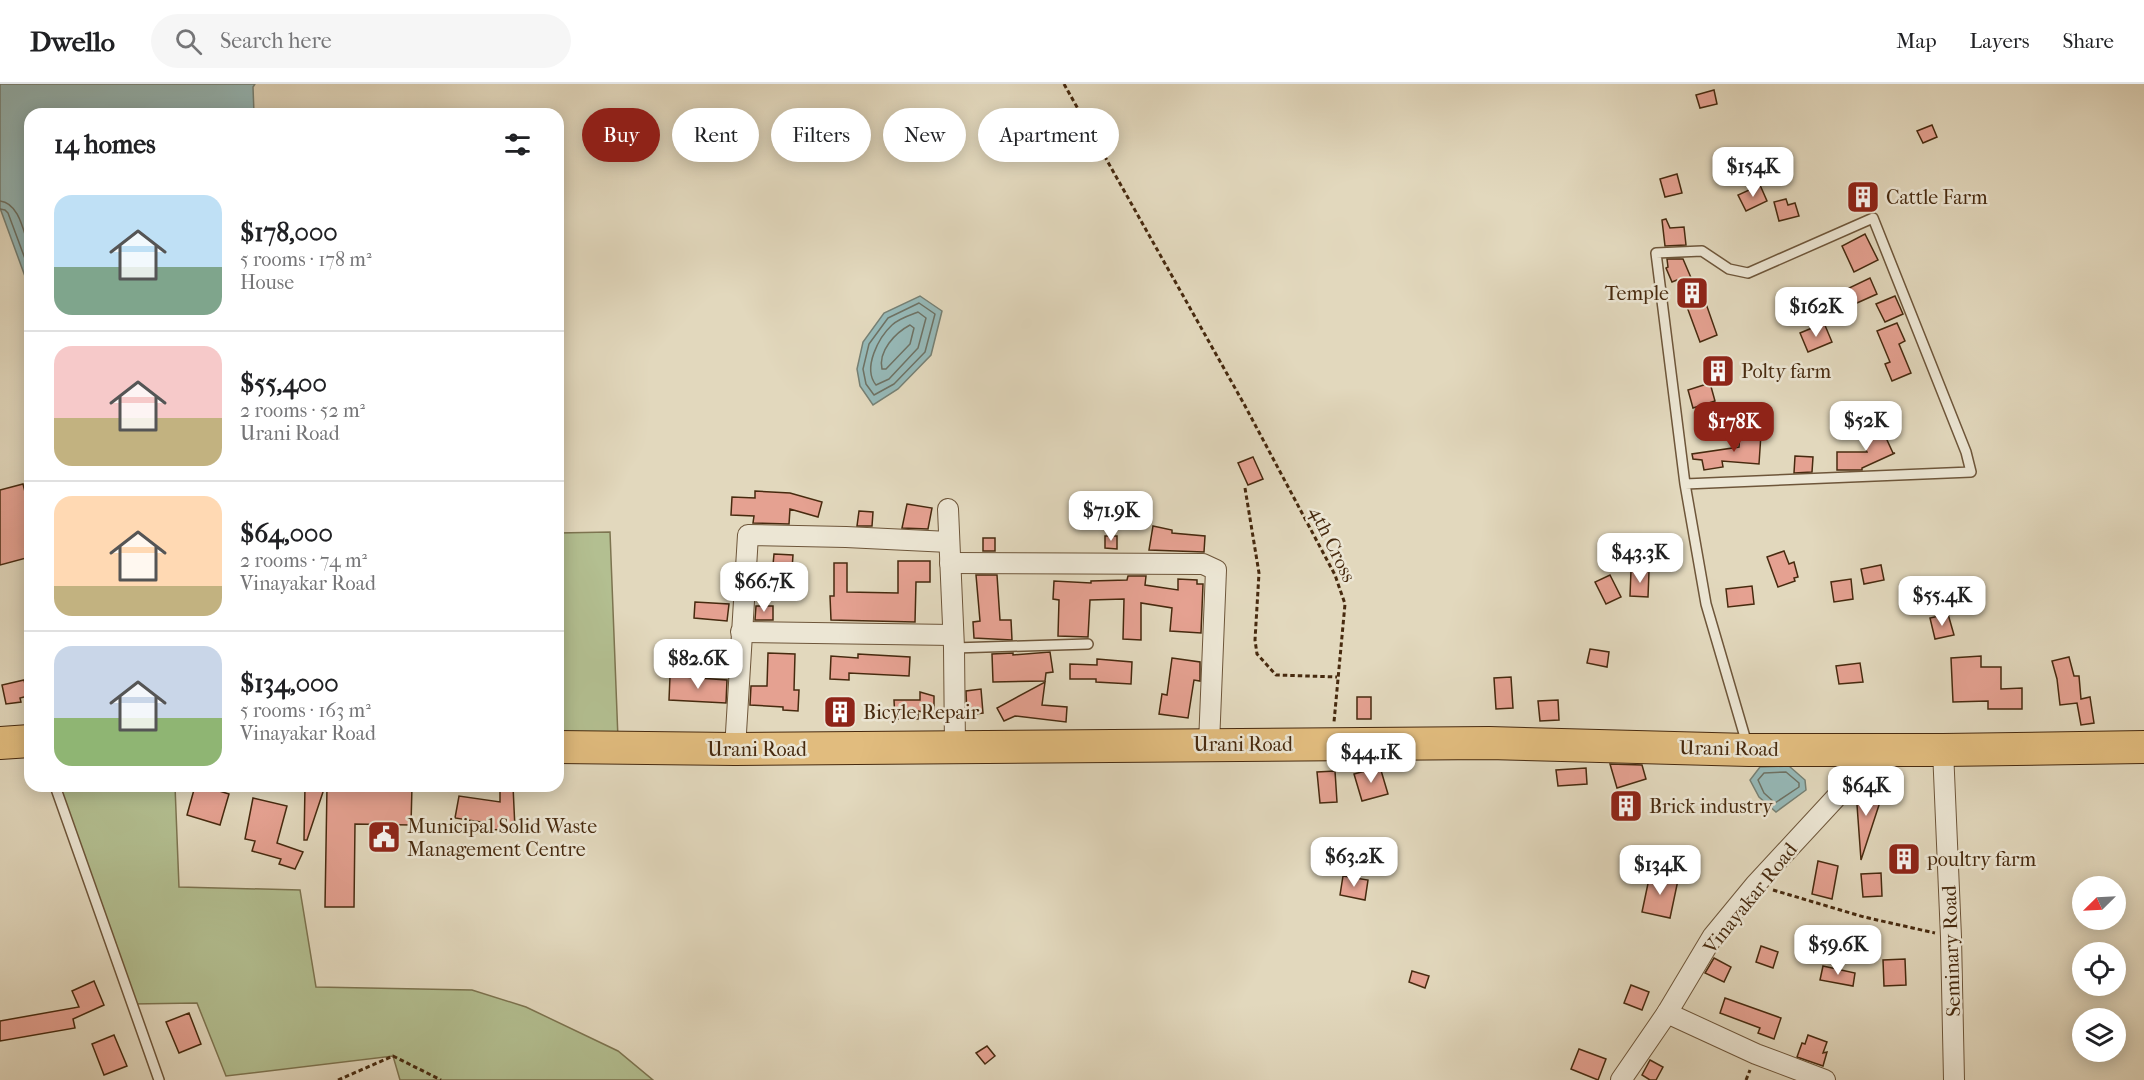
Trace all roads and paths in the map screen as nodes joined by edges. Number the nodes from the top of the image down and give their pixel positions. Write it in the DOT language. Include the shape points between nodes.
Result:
graph roads {
  1 [pos="1065,84"];
  2 [pos="1685,484"];
  3 [pos="1245,488"];
  4 [pos="948,509"];
  5 [pos="949,542"];
  6 [pos="950,563"];
  7 [pos="741,632"];
  8 [pos="953,642"];
  9 [pos="1088,644"];
  10 [pos="1338,677"];
  11 [pos="24,741"];
  12 [pos="0,743"];
  13 [pos="1209,744"];
  14 [pos="1333,745"];
  15 [pos="564,747"];
  16 [pos="955,747"];
  17 [pos="2144,747"];
  18 [pos="1861,749"];
  19 [pos="735,750"];
  20 [pos="1749,750"];
  21 [pos="1943,750"];
  22 [pos="57,792"];
  23 [pos="1755,885"];
  24 [pos="1951,937"];
  25 [pos="1667,1013"];
  26 [pos="159,1080"];
  27 [pos="338,1080"];
  28 [pos="441,1080"];
  29 [pos="1621,1080"];
  30 [pos="1825,1080"];
  31 [pos="1954,1080"];
  1 -- 10 [label="path, 4th Cross" via="1244,404 1338,585 1345,604"];
  2 -- 2 [label="lane" via="1656,253 1702,251 1729,269 1748,273 1873,218 1971,472"];
  2 -- 20 [label="lane" via="1706,604"];
  3 -- 10 [label="path" via="1258,573 1257,654 1276,675"];
  4 -- 5 [label="street"];
  5 -- 6 [label="street"];
  5 -- 7 [label="street" via="748,535"];
  6 -- 8 [label="street"];
  6 -- 13 [label="street" via="1203,564 1216,570"];
  7 -- 8 [label="street"];
  7 -- 19 [label="street"];
  8 -- 9 [label="lane"];
  8 -- 16 [label="street"];
  10 -- 14 [label="path, 4th Cross"];
  11 -- 12 [label="main road"];
  13 -- 14 [label="main road, Urani Road"];
  13 -- 16 [label="main road, Urani Road"];
  14 -- 20 [label="main road, Urani Road" via="1489,742"];
  15 -- 19 [label="main road, Urani Road"];
  16 -- 19 [label="main road, Urani Road"];
  17 -- 21 [label="main road, Urani Road"];
  18 -- 20 [label="main road, Urani Road"];
  18 -- 21 [label="main road, Urani Road"];
  18 -- 23 [label="street, Vinayakar Road" via="1841,792"];
  21 -- 24 [label="street, Seminary Road"];
  22 -- 26 [label="lane"];
  23 -- 24 [label="path"];
  23 -- 25 [label="street, Vinayakar Road" via="1713,936"];
  24 -- 31 [label="street, Seminary Road"];
  25 -- 29 [label="street, Vinayakar Road"];
  25 -- 30 [label="street" via="1756,1054"];
  27 -- 28 [label="path" via="393,1056"];
}
